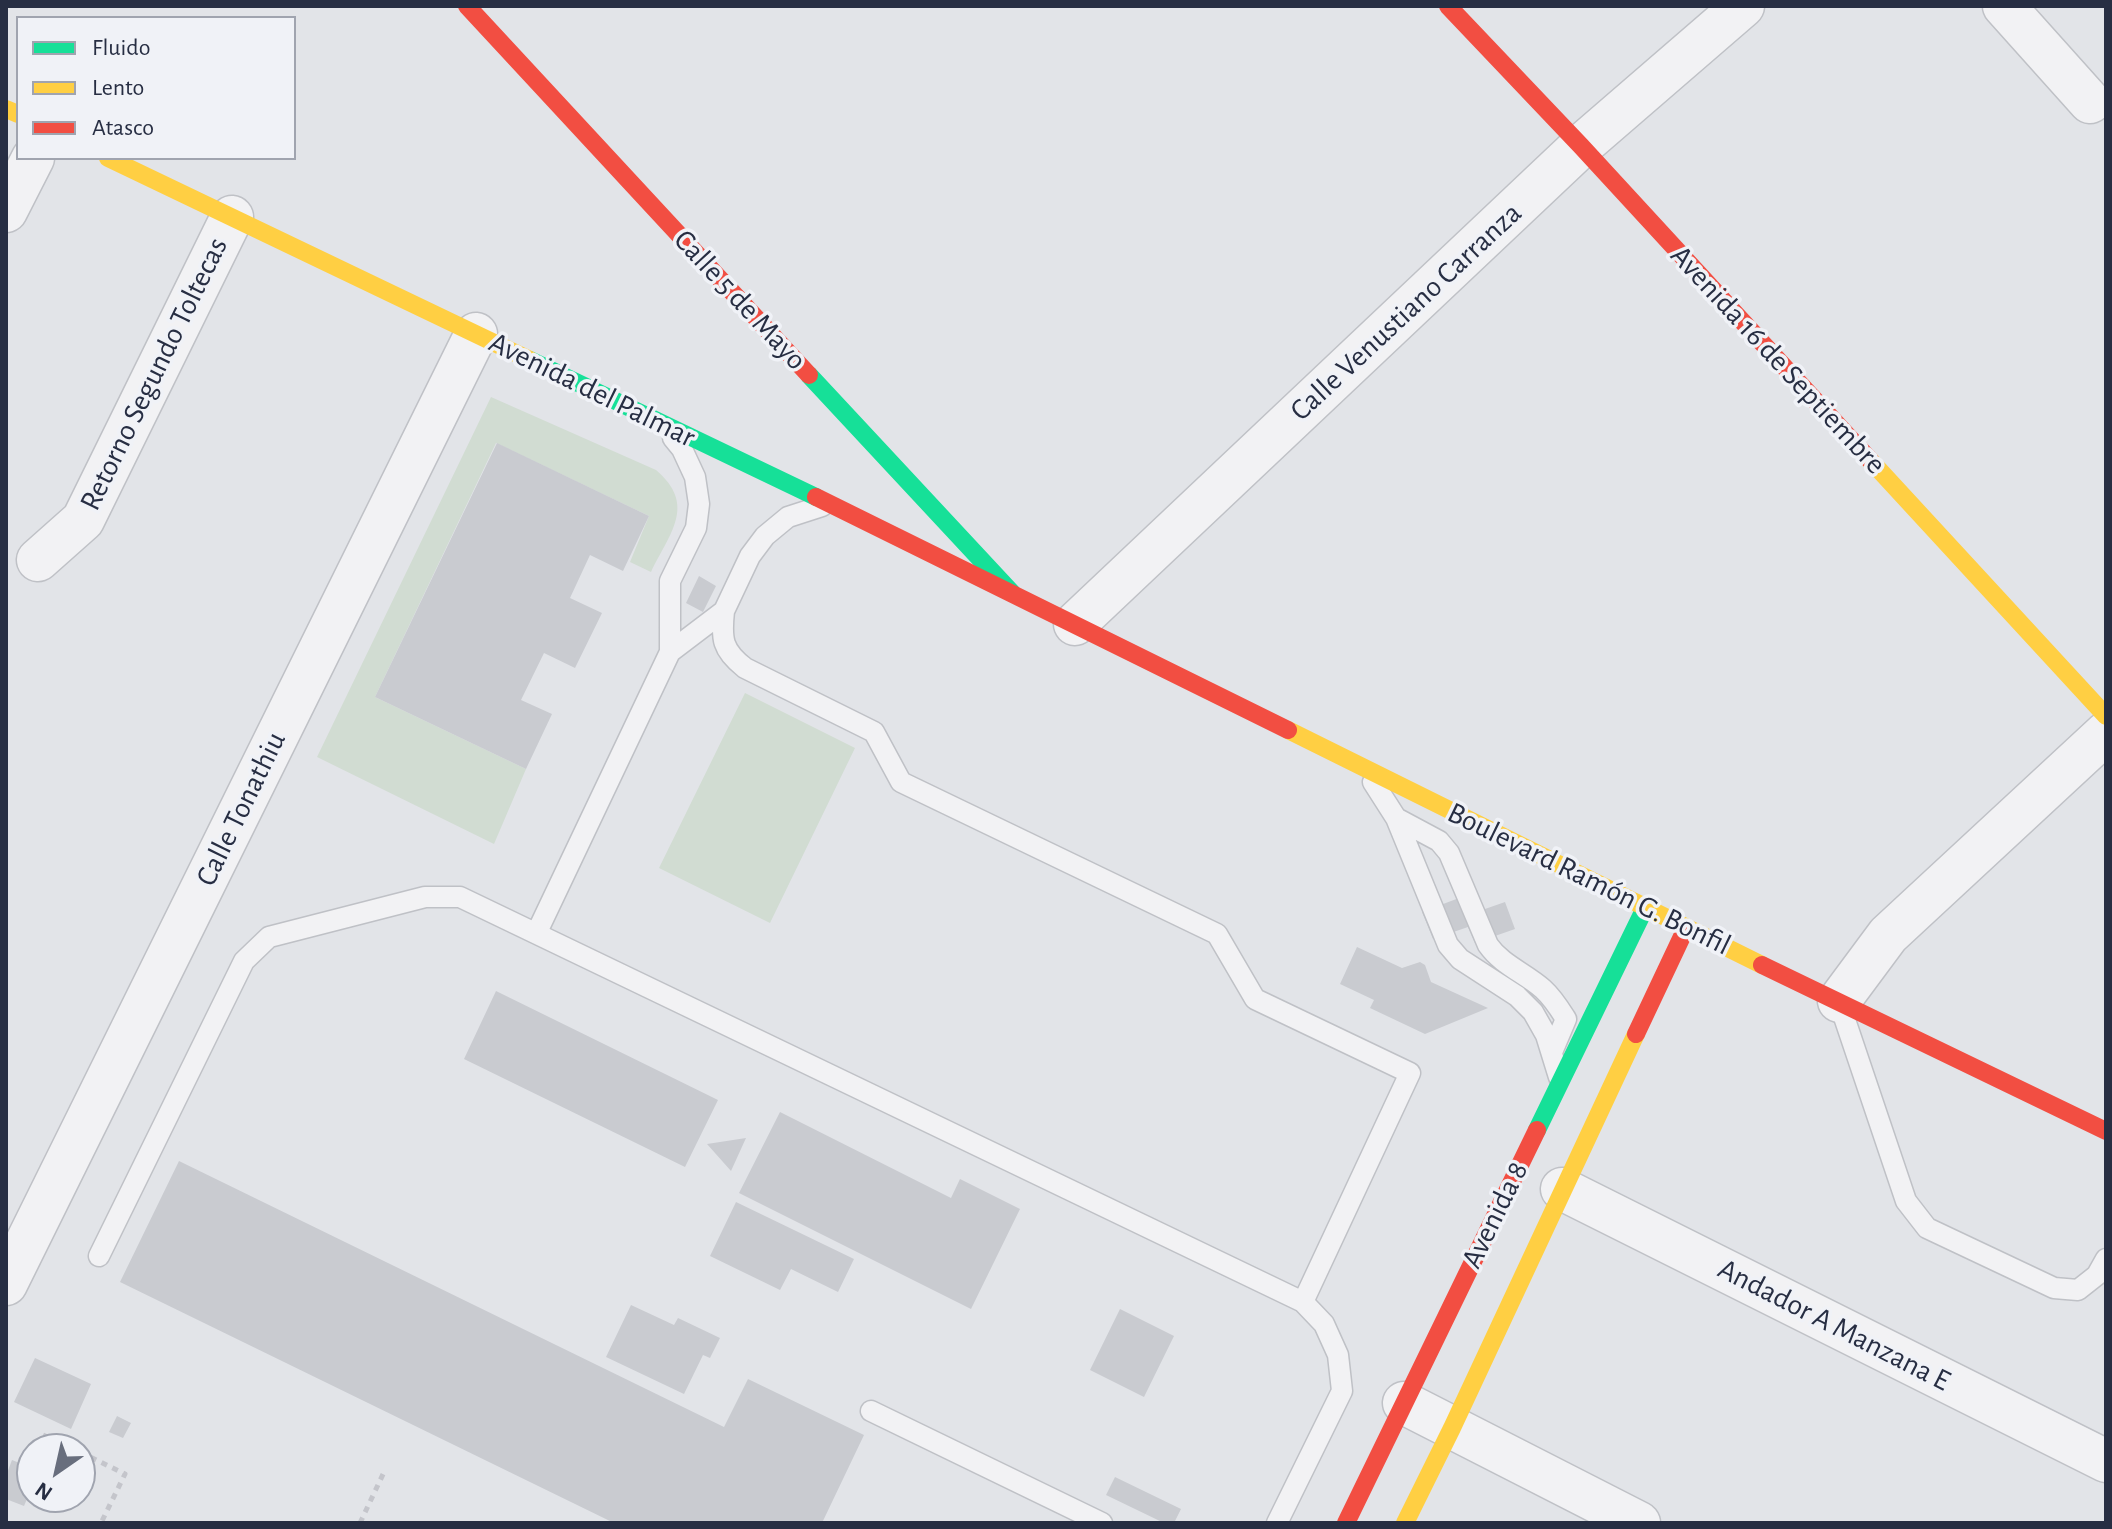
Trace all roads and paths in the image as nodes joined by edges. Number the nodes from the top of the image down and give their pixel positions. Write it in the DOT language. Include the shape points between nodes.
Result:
graph roads {
  1 [pos="467,6"];
  2 [pos="1448,6"];
  3 [pos="1743,6"];
  4 [pos="2004,6"];
  5 [pos="2090,102"];
  6 [pos="1581,146"];
  7 [pos="32,160"];
  8 [pos="112,160"];
  9 [pos="6,211"];
  10 [pos="232,217"];
  11 [pos="476,334"];
  12 [pos="661,424"];
  13 [pos="830,504"];
  14 [pos="38,560"];
  15 [pos="1014,595"];
  16 [pos="724,611"];
  17 [pos="1075,624"];
  18 [pos="670,652"];
  19 [pos="2106,716"];
  20 [pos="2106,733"];
  21 [pos="1360,766"];
  22 [pos="1396,818"];
  23 [pos="1645,908"];
  24 [pos="1686,928"];
  25 [pos="537,932"];
  26 [pos="1839,1001"];
  27 [pos="1552,1053"];
  28 [pos="1560,1081"];
  29 [pos="2106,1131"];
  30 [pos="1562,1189"];
  31 [pos="99,1256"];
  32 [pos="2106,1259"];
  33 [pos="6,1284"];
  34 [pos="1303,1302"];
  35 [pos="1404,1403"];
  36 [pos="871,1411"];
  37 [pos="1452,1428"];
  38 [pos="96,1460"];
  39 [pos="2106,1461"];
  40 [pos="385,1470"];
  41 [pos="101,1523"];
  42 [pos="360,1523"];
  43 [pos="1102,1523"];
  44 [pos="1277,1523"];
  45 [pos="1346,1523"];
  46 [pos="1405,1523"];
  47 [pos="1639,1523"];
  1 -- 15 [label="main road, Calle 5 de Mayo"];
  2 -- 6 [label="main road, Avenida 16 de Septiembre"];
  3 -- 6 [label="street, Calle Venustiano Carranza"];
  4 -- 5 [label="street"];
  6 -- 17 [label="street, Calle Venustiano Carranza"];
  6 -- 19 [label="main road, Avenida 16 de Septiembre"];
  7 -- 9 [label="street"];
  8 -- 10 [label="main road, Avenida del Palmar"];
  10 -- 11 [label="main road, Avenida del Palmar"];
  10 -- 14 [label="street, Retorno Segundo Toltecas" via="83,520"];
  11 -- 12 [label="main road, Avenida del Palmar"];
  11 -- 33 [label="street, Calle Tonathiu"];
  12 -- 13 [label="main road, Avenida del Palmar"];
  12 -- 18 [label="lane" via="682,449 695,477 699,504 696,528 670,581"];
  13 -- 15 [label="main road, Avenida del Palmar"];
  13 -- 16 [label="lane" via="788,517 765,536"];
  15 -- 17 [label="main road, Avenida del Palmar"];
  16 -- 18 [label="lane"];
  16 -- 34 [label="lane" via="723,641 731,657 874,732 901,782 1217,934 1255,999 1410,1073"];
  17 -- 21 [label="main road, Boulevard Ramón G. Bonfil"];
  18 -- 25 [label="lane"];
  20 -- 26 [label="street" via="1888,935"];
  21 -- 22 [label="lane"];
  21 -- 23 [label="main road, Boulevard Ramón G. Bonfil"];
  22 -- 27 [label="lane" via="1448,945 1533,1012"];
  22 -- 27 [label="lane" via="1439,841 1488,945 1557,1003 1566,1019"];
  23 -- 24 [label="main road, Boulevard Ramón G. Bonfil"];
  23 -- 28 [label="main road, Avenida 8"];
  24 -- 26 [label="main road, Boulevard Ramón G. Bonfil"];
  24 -- 30 [label="main road, Avenida 8"];
  25 -- 31 [label="lane" via="460,897 425,897 269,937 244,961"];
  25 -- 34 [label="lane"];
  26 -- 29 [label="main road, Boulevard Ramón G. Bonfil"];
  26 -- 32 [label="lane" via="1906,1201 1927,1228 2054,1288 2078,1290 2097,1275"];
  27 -- 28 [label="lane"];
  28 -- 35 [label="main road, Avenida 8"];
  30 -- 37 [label="main road, Avenida 8"];
  30 -- 39 [label="street, Andador A Manzana E"];
  34 -- 44 [label="lane" via="1329,1334 1338,1355 1342,1391"];
  35 -- 37 [label="street"];
  35 -- 45 [label="main road, Avenida 8"];
  36 -- 43 [label="lane"];
  37 -- 46 [label="main road, Avenida 8"];
  37 -- 47 [label="street"];
  38 -- 41 [label="path" via="125,1474"];
  40 -- 42 [label="path"];
}
